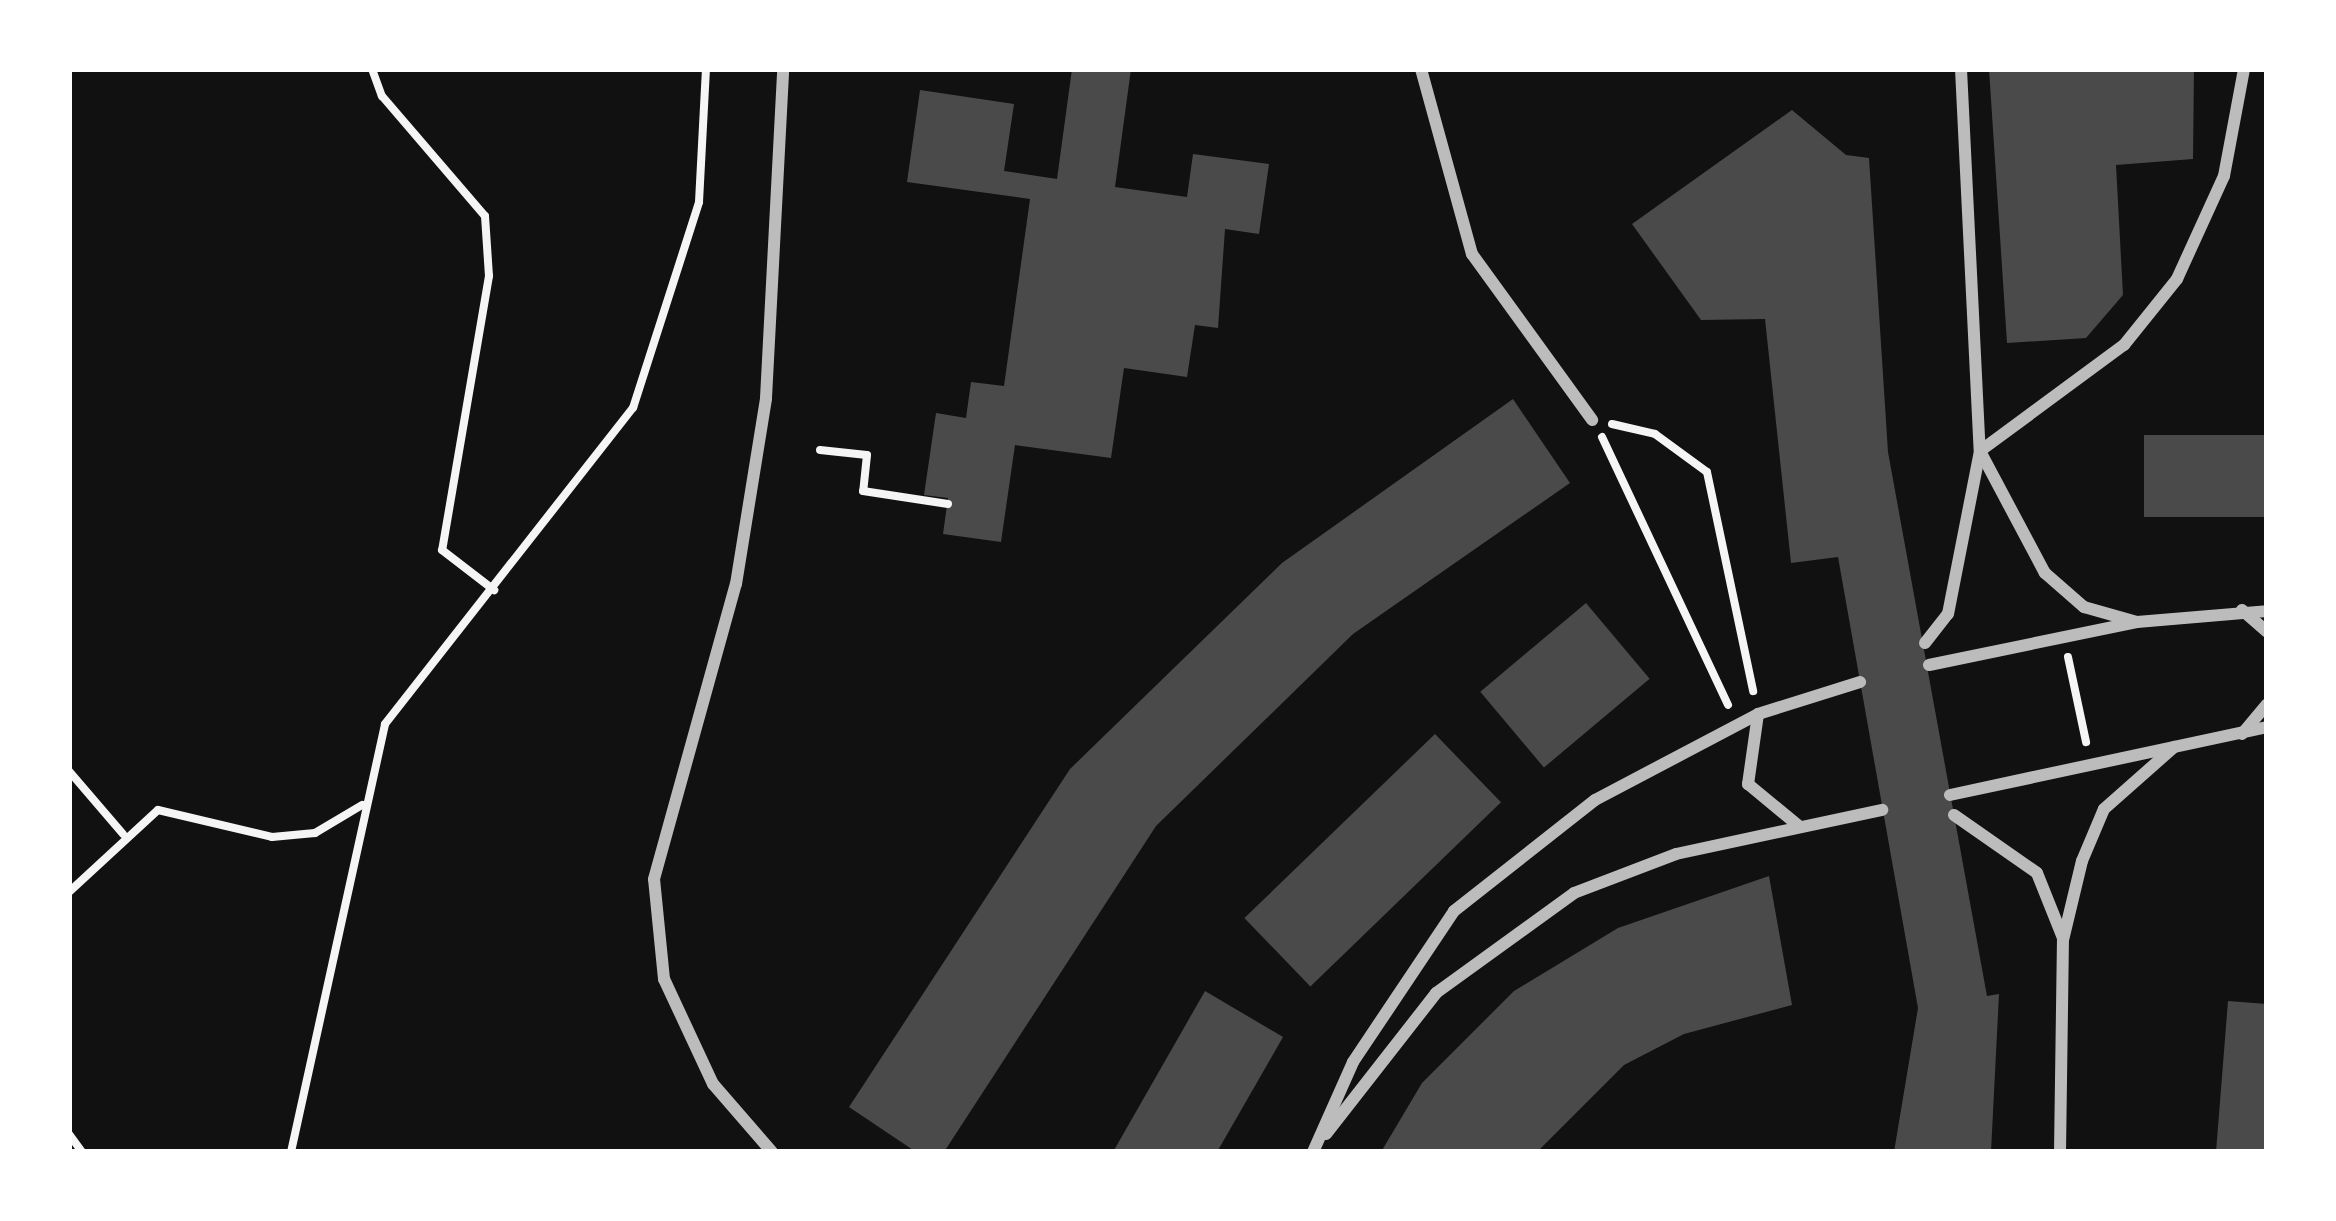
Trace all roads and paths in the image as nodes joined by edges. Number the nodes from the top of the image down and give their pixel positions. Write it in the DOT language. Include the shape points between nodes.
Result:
graph roads {
  1 [pos="372,69"];
  2 [pos="706,69"];
  3 [pos="783,69"];
  4 [pos="1421,69"];
  5 [pos="1961,69"];
  6 [pos="2243,69"];
  7 [pos="1592,420"];
  8 [pos="820,450"];
  9 [pos="1980,452"];
  10 [pos="948,504"];
  11 [pos="494,590"];
  12 [pos="2241,609"];
  13 [pos="2267,611"];
  14 [pos="2138,622"];
  15 [pos="2267,632"];
  16 [pos="2064,638"];
  17 [pos="1925,644"];
  18 [pos="1929,665"];
  19 [pos="1860,682"];
  20 [pos="2267,704"];
  21 [pos="1758,714"];
  22 [pos="1737,725"];
  23 [pos="2267,727"];
  24 [pos="2241,735"];
  25 [pos="2174,748"];
  26 [pos="2090,766"];
  27 [pos="69,771"];
  28 [pos="1950,795"];
  29 [pos="364,805"];
  30 [pos="1882,810"];
  31 [pos="1954,815"];
  32 [pos="1800,827"];
  33 [pos="123,834"];
  34 [pos="69,892"];
  35 [pos="2063,940"];
  36 [pos="69,1134"];
  37 [pos="1313,1151"];
  38 [pos="82,1152"];
  39 [pos="291,1152"];
  40 [pos="772,1152"];
  41 [pos="2060,1152"];
  1 -- 11 [label="path" via="394,112 485,216 489,276 442,550"];
  2 -- 11 [label="path" via="700,202 633,408"];
  3 -- 40 [label="street" via="762,421 736,584 654,880 664,979 713,1084"];
  4 -- 7 [label="street" via="1472,254"];
  5 -- 9 [label="street"];
  6 -- 9 [label="street" via="2224,176 2176,279 2124,344"];
  7 -- 21 [label="path" via="1655,434 1707,472"];
  7 -- 22 [label="path" via="1657,534"];
  8 -- 10 [label="path" via="867,455 863,491"];
  9 -- 14 [label="street" via="2045,573 2084,607"];
  9 -- 17 [label="street" via="1948,614"];
  11 -- 29 [label="path" via="385,724"];
  12 -- 13 [label="street"];
  12 -- 14 [label="street"];
  12 -- 15 [label="street"];
  14 -- 16 [label="street"];
  16 -- 18 [label="street"];
  16 -- 26 [label="path"];
  19 -- 21 [label="street"];
  20 -- 24 [label="street"];
  21 -- 22 [label="street"];
  21 -- 32 [label="street" via="1748,784"];
  22 -- 37 [label="street" via="1595,800 1454,910 1353,1061"];
  23 -- 24 [label="street"];
  24 -- 25 [label="street"];
  25 -- 26 [label="street"];
  25 -- 35 [label="street" via="2104,808"];
  26 -- 28 [label="street"];
  27 -- 33 [label="path"];
  29 -- 33 [label="path" via="315,832 272,837 158,810"];
  29 -- 39 [label="path"];
  30 -- 32 [label="street"];
  31 -- 35 [label="street" via="2037,873"];
  32 -- 37 [label="street" via="1676,854 1574,892 1436,993"];
  33 -- 34 [label="path"];
  35 -- 41 [label="street"];
  36 -- 38 [label="path"];
}
